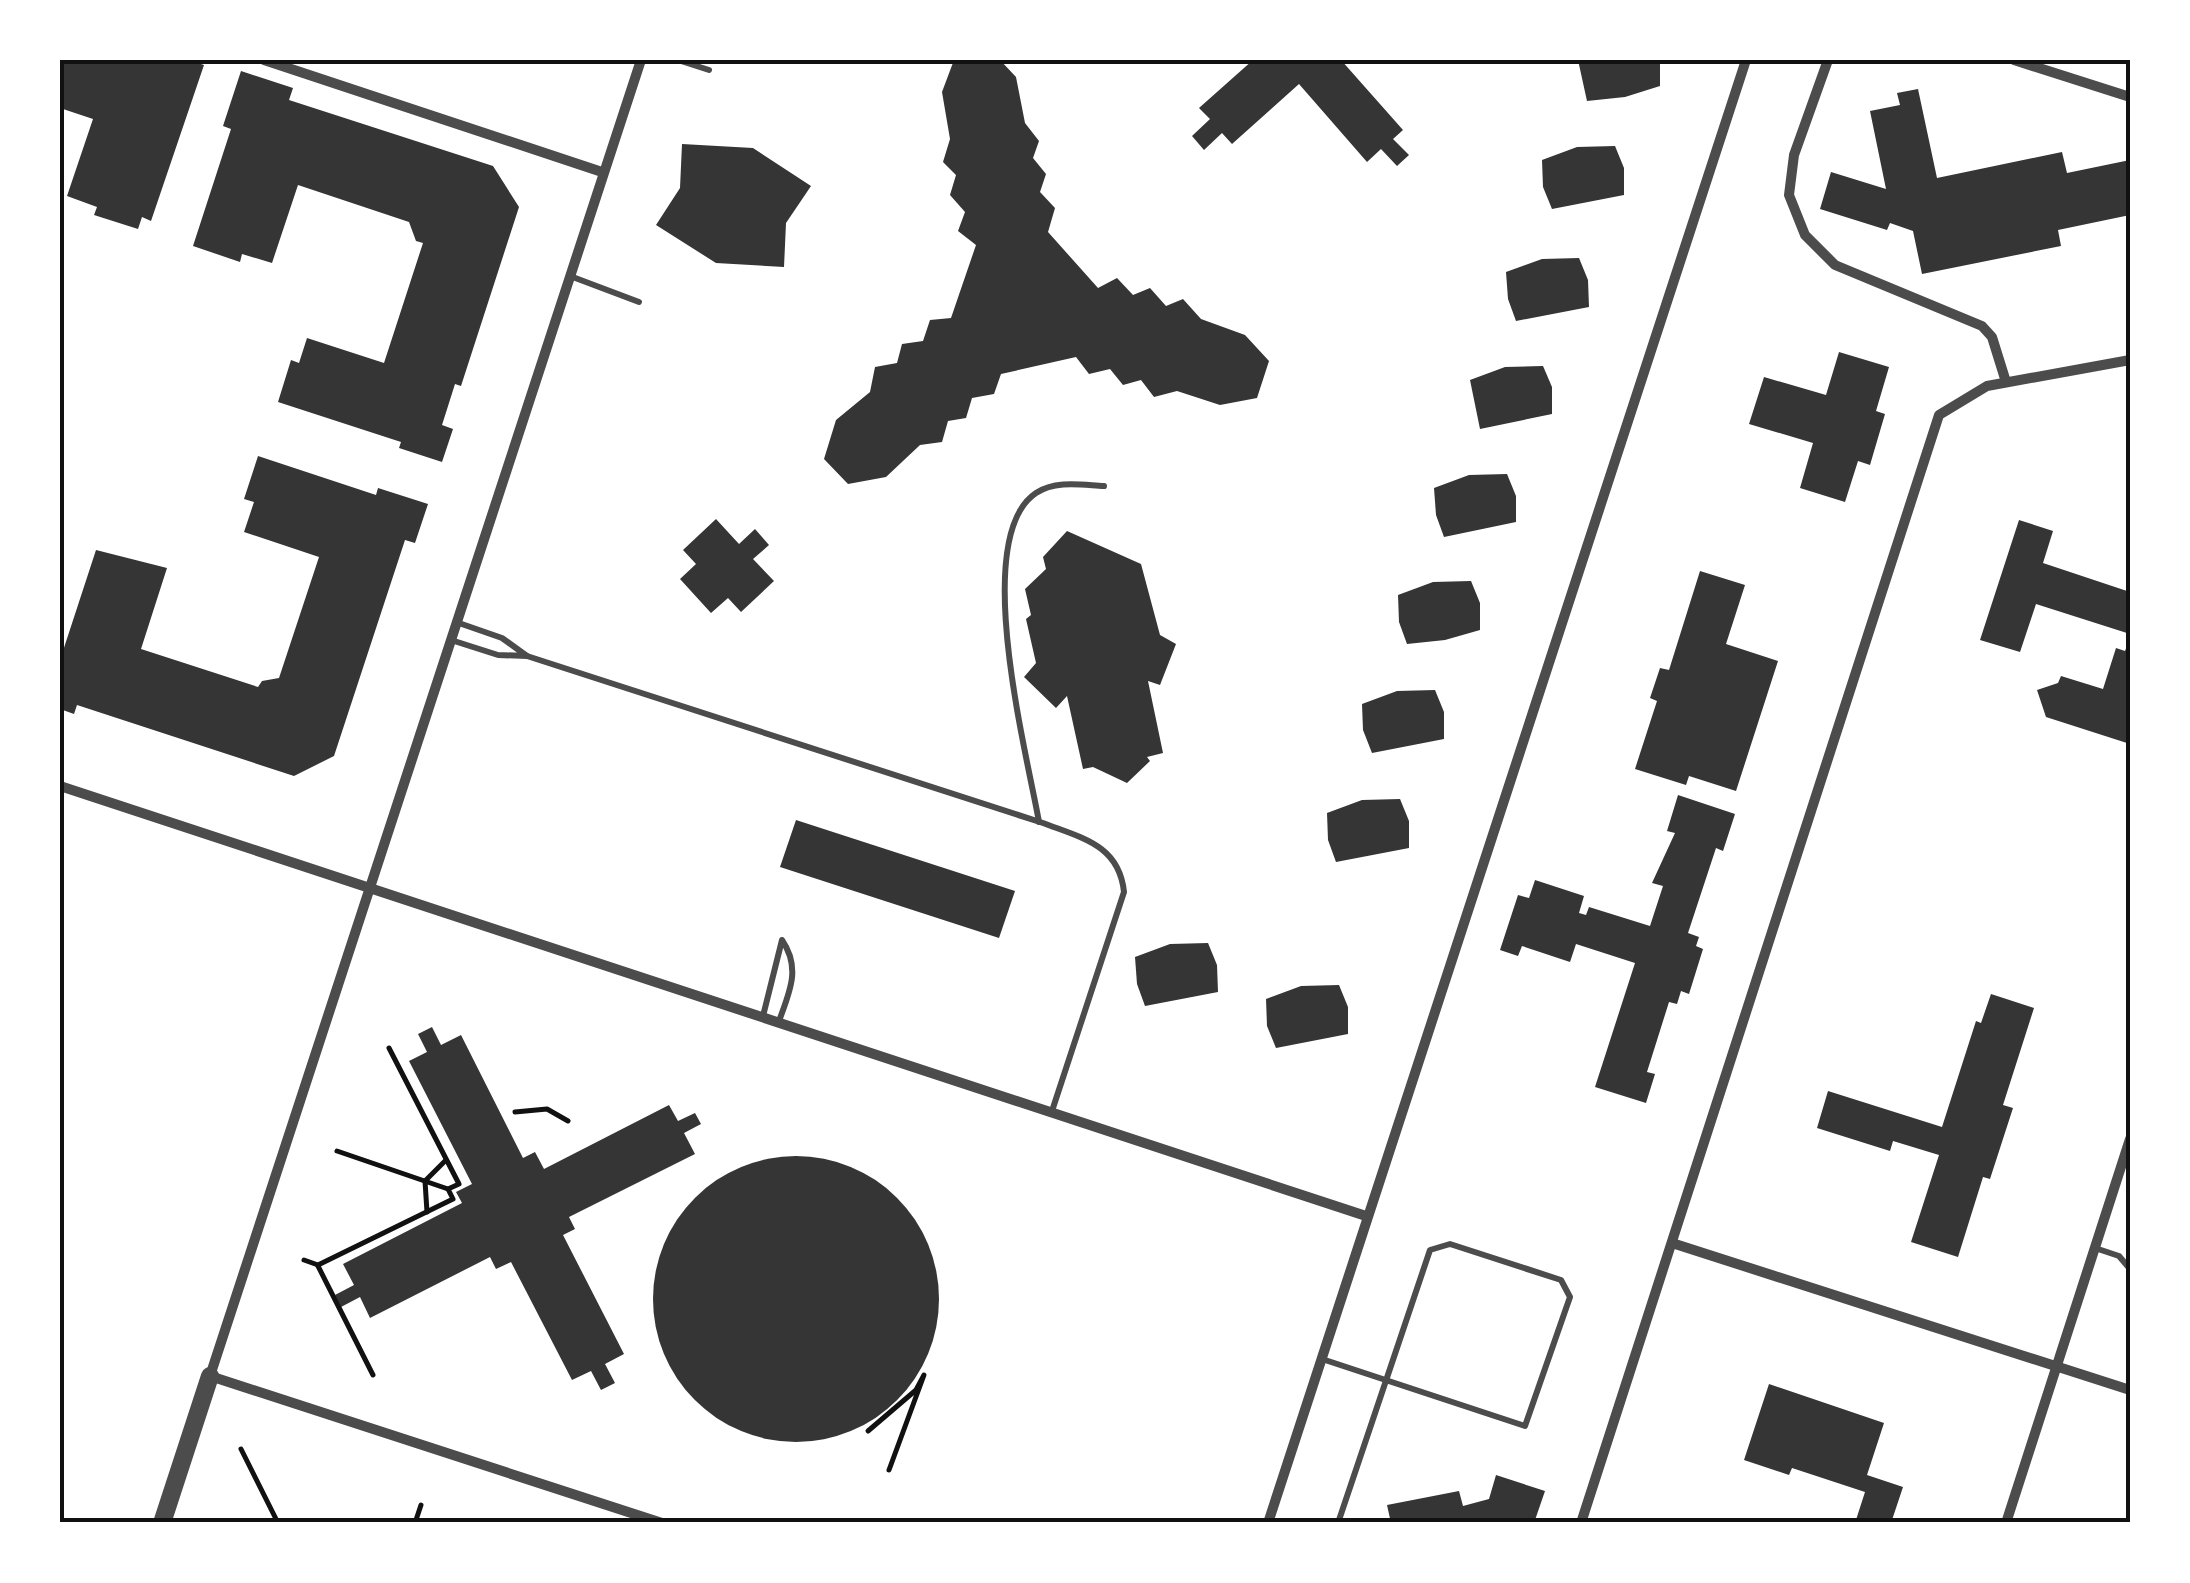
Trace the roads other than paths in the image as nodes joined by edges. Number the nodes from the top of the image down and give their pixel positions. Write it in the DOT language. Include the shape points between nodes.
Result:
graph roads {
  1 [pos="264,60"];
  2 [pos="641,60"];
  3 [pos="678,60"];
  4 [pos="1746,60"];
  5 [pos="1828,60"];
  6 [pos="2014,60"];
  7 [pos="709,70"];
  8 [pos="2130,97"];
  9 [pos="602,172"];
  10 [pos="570,276"];
  11 [pos="639,302"];
  12 [pos="2130,360"];
  13 [pos="2006,382"];
  14 [pos="1104,486"];
  15 [pos="455,622"];
  16 [pos="450,640"];
  17 [pos="526,656"];
  18 [pos="60,786"];
  19 [pos="1039,822"];
  20 [pos="368,887"];
  21 [pos="763,1016"];
  22 [pos="779,1022"];
  23 [pos="1052,1112"];
  24 [pos="2130,1138"];
  25 [pos="1366,1216"];
  26 [pos="1672,1242"];
  27 [pos="2095,1248"];
  28 [pos="2130,1269"];
  29 [pos="1321,1359"];
  30 [pos="2057,1366"];
  31 [pos="210,1376"];
  32 [pos="1387,1380"];
  33 [pos="2130,1390"];
  34 [pos="162,1523"];
  35 [pos="662,1523"];
  36 [pos="1268,1523"];
  37 [pos="1338,1523"];
  38 [pos="1581,1523"];
  39 [pos="2006,1523"];
  1 -- 9 [label="street"];
  2 -- 9 [label="street"];
  3 -- 7 [label="lane"];
  4 -- 25 [label="street"];
  5 -- 13 [label="street" via="1794,155 1789,195 1800,226 1835,265 1982,326"];
  6 -- 8 [label="street"];
  9 -- 10 [label="street"];
  10 -- 11 [label="lane"];
  10 -- 15 [label="street"];
  12 -- 13 [label="street"];
  13 -- 26 [label="street" via="1948,405 1928,440"];
  14 -- 19 [label="lane" via="1050,486 1024,504 1001,582"];
  15 -- 16 [label="street"];
  15 -- 17 [label="lane" via="502,638"];
  16 -- 17 [label="lane"];
  16 -- 20 [label="street"];
  17 -- 19 [label="lane"];
  18 -- 20 [label="street"];
  19 -- 23 [label="lane" via="1110,853 1122,870 1124,892"];
  20 -- 21 [label="street"];
  20 -- 31 [label="street"];
  21 -- 22 [label="street"];
  21 -- 22 [label="lane" via="782,940 793,956 794,977"];
  22 -- 23 [label="street"];
  23 -- 25 [label="street"];
  24 -- 27 [label="street"];
  25 -- 29 [label="street"];
  26 -- 30 [label="street"];
  26 -- 38 [label="street"];
  27 -- 28 [label="lane" via="2119,1256"];
  27 -- 30 [label="street"];
  29 -- 32 [label="lane"];
  29 -- 36 [label="street"];
  30 -- 33 [label="street"];
  30 -- 39 [label="street"];
  31 -- 34 [label="street"];
  31 -- 35 [label="street"];
  32 -- 32 [label="lane" via="1524,1426 1570,1297 1561,1280 1450,1244 1430,1250"];
  32 -- 37 [label="lane"];
}
